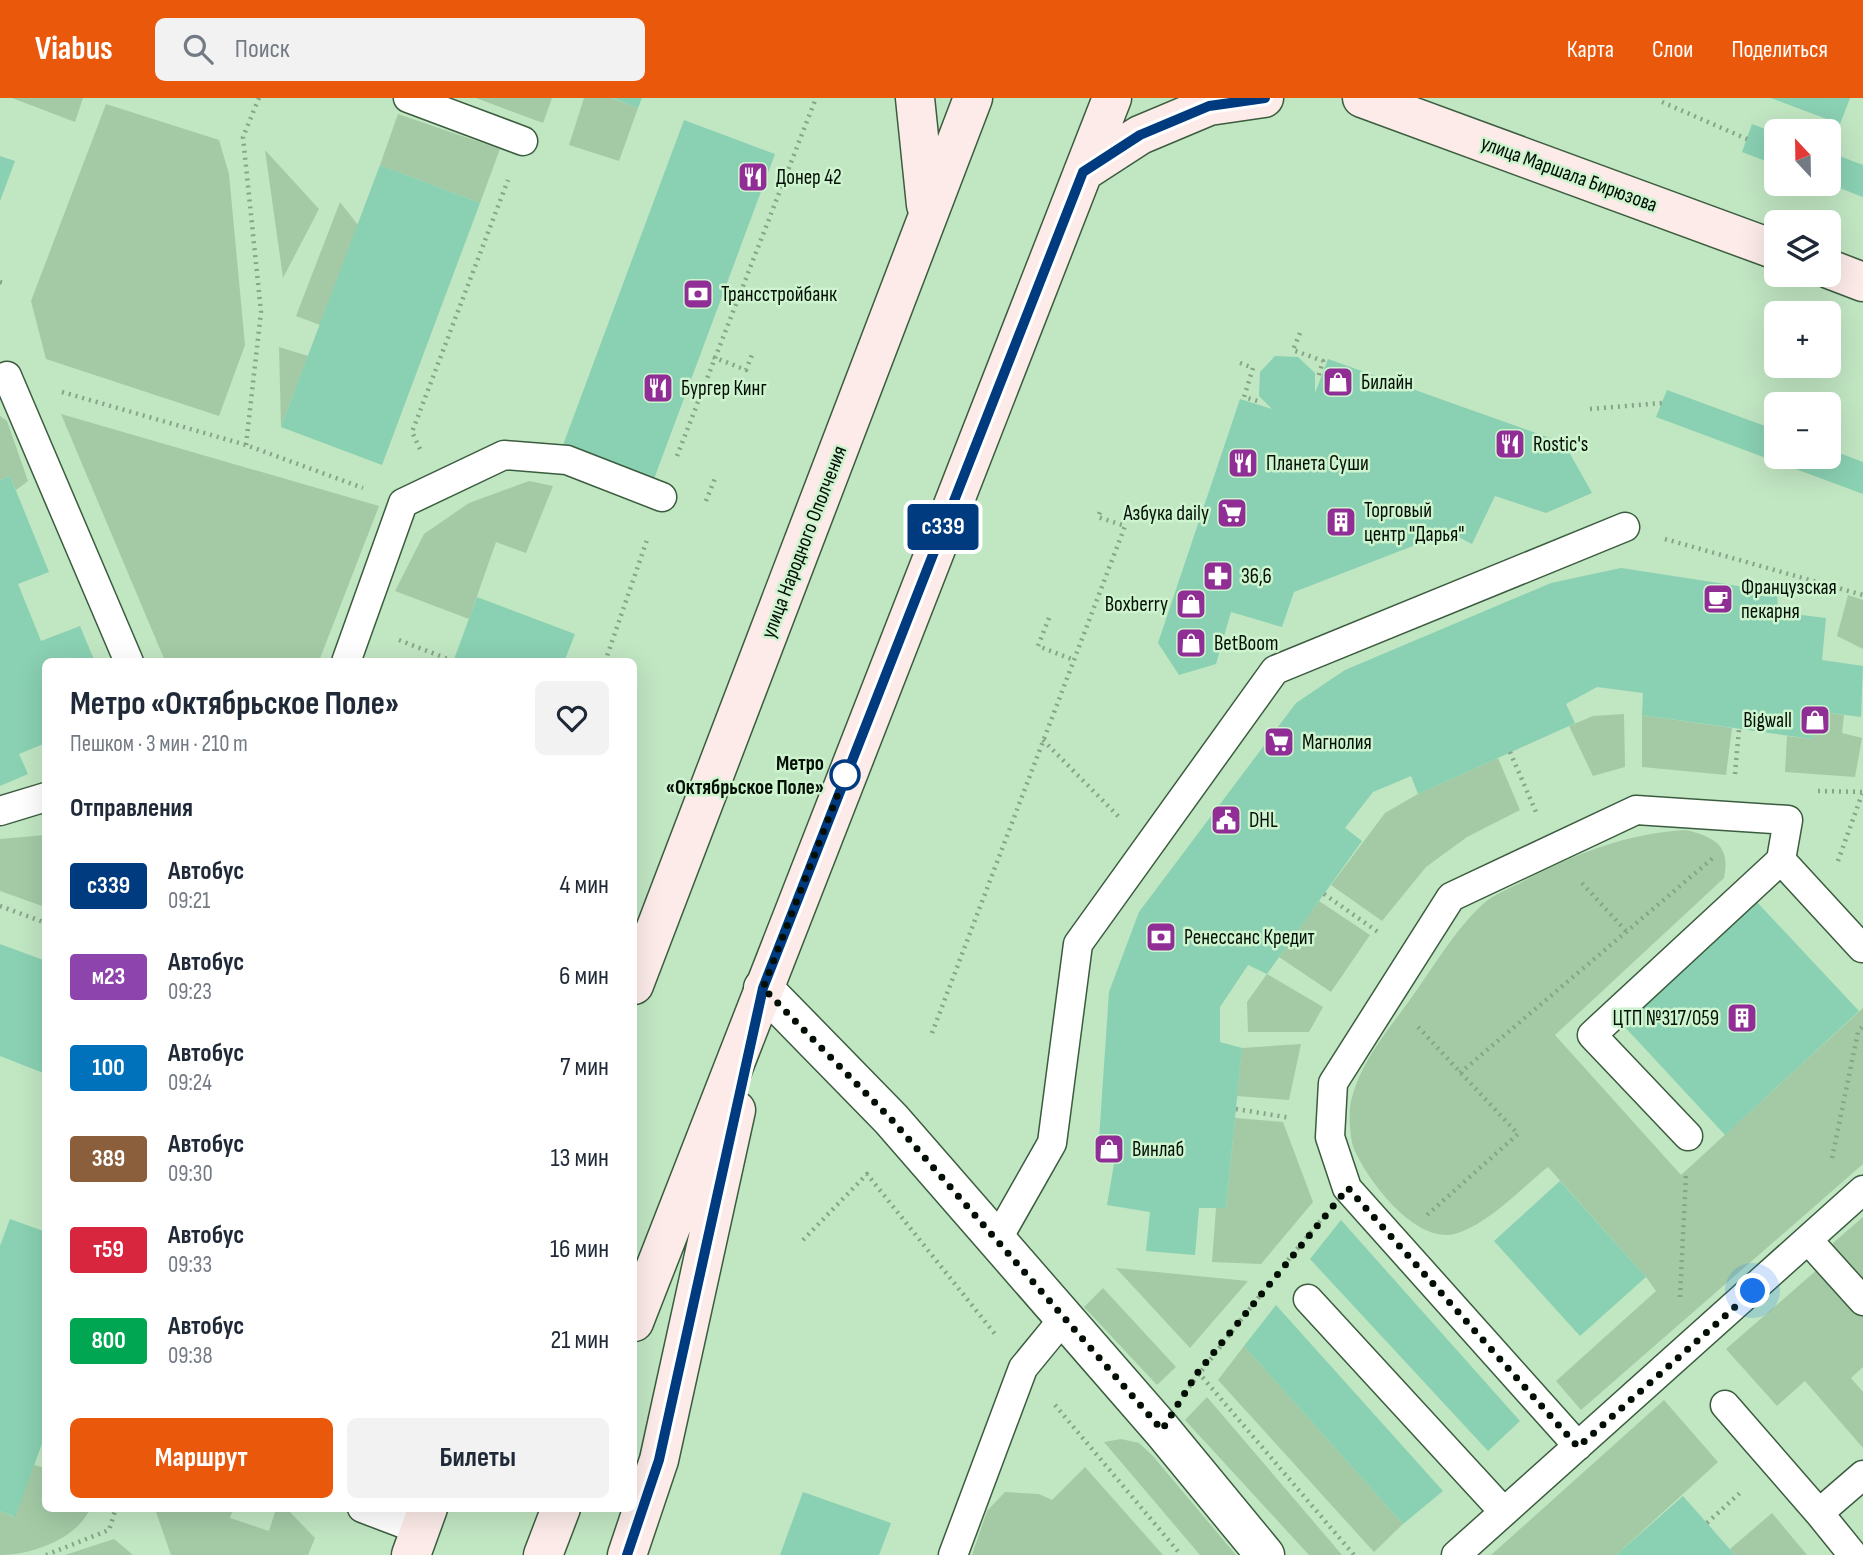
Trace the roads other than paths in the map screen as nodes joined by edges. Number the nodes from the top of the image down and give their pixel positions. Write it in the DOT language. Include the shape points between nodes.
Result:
graph roads {
  1 [pos="408,98"];
  2 [pos="915,98"];
  3 [pos="973,98"];
  4 [pos="1112,98"];
  5 [pos="1264,98"];
  6 [pos="1362,98"];
  7 [pos="523,142"];
  8 [pos="1083,172"];
  9 [pos="926,214"];
  10 [pos="1764,246"];
  11 [pos="1841,274"];
  12 [pos="1863,282"];
  13 [pos="4,378"];
  14 [pos="662,497"];
  15 [pos="1625,527"];
  16 [pos="127,658"];
  17 [pos="347,658"];
  18 [pos="42,798"];
  19 [pos="0,811"];
  20 [pos="1782,860"];
  21 [pos="1862,948"];
  22 [pos="637,977"];
  23 [pos="763,988"];
  24 [pos="1688,1136"];
  25 [pos="1863,1190"];
  26 [pos="1813,1236"];
  27 [pos="997,1240"];
  28 [pos="1308,1298"];
  29 [pos="1863,1301"];
  30 [pos="637,1314"];
  31 [pos="1064,1318"];
  32 [pos="1725,1405"];
  33 [pos="1578,1447"];
  34 [pos="1863,1475"];
  35 [pos="372,1512"];
  36 [pos="559,1512"];
  37 [pos="1504,1512"];
  38 [pos="1819,1513"];
  39 [pos="420,1531"];
  40 [pos="543,1555"];
  41 [pos="627,1555"];
  42 [pos="953,1555"];
  43 [pos="1265,1555"];
  44 [pos="1456,1555"];
  45 [pos="1853,1555"];
  1 -- 7 [label="lane"];
  2 -- 9 [label="main road"];
  3 -- 9 [label="main road, улица Народного Ополчения"];
  4 -- 8 [label="main road"];
  5 -- 8 [label="main road" via="1209,106 1140,135"];
  6 -- 10 [label="main road, улица Маршала Бирюзова"];
  8 -- 23 [label="main road"];
  9 -- 22 [label="main road, улица Народного Ополчения"];
  11 -- 12 [label="main road"];
  13 -- 16 [label="lane"];
  14 -- 17 [label="lane" via="567,460 504,455 437,484 404,503"];
  15 -- 27 [label="lane" via="1275,670 1078,944 1052,1143"];
  18 -- 19 [label="lane"];
  20 -- 21 [label="lane"];
  20 -- 24 [label="lane" via="1592,1035"];
  20 -- 33 [label="lane" via="1788,820 1636,810 1451,897 1333,1083 1330,1137 1348,1188"];
  23 -- 27 [label="street" via="891,1119"];
  23 -- 30 [label="main road"];
  23 -- 41 [label="main road" via="659,1460"];
  25 -- 26 [label="lane"];
  26 -- 29 [label="lane"];
  26 -- 33 [label="lane"];
  27 -- 31 [label="street"];
  28 -- 37 [label="lane"];
  31 -- 42 [label="lane" via="1023,1368"];
  31 -- 43 [label="street"];
  32 -- 38 [label="lane"];
  33 -- 37 [label="lane"];
  34 -- 38 [label="lane"];
  35 -- 39 [label="lane"];
  36 -- 40 [label="main road"];
  37 -- 44 [label="lane"];
  38 -- 45 [label="lane"];
}
